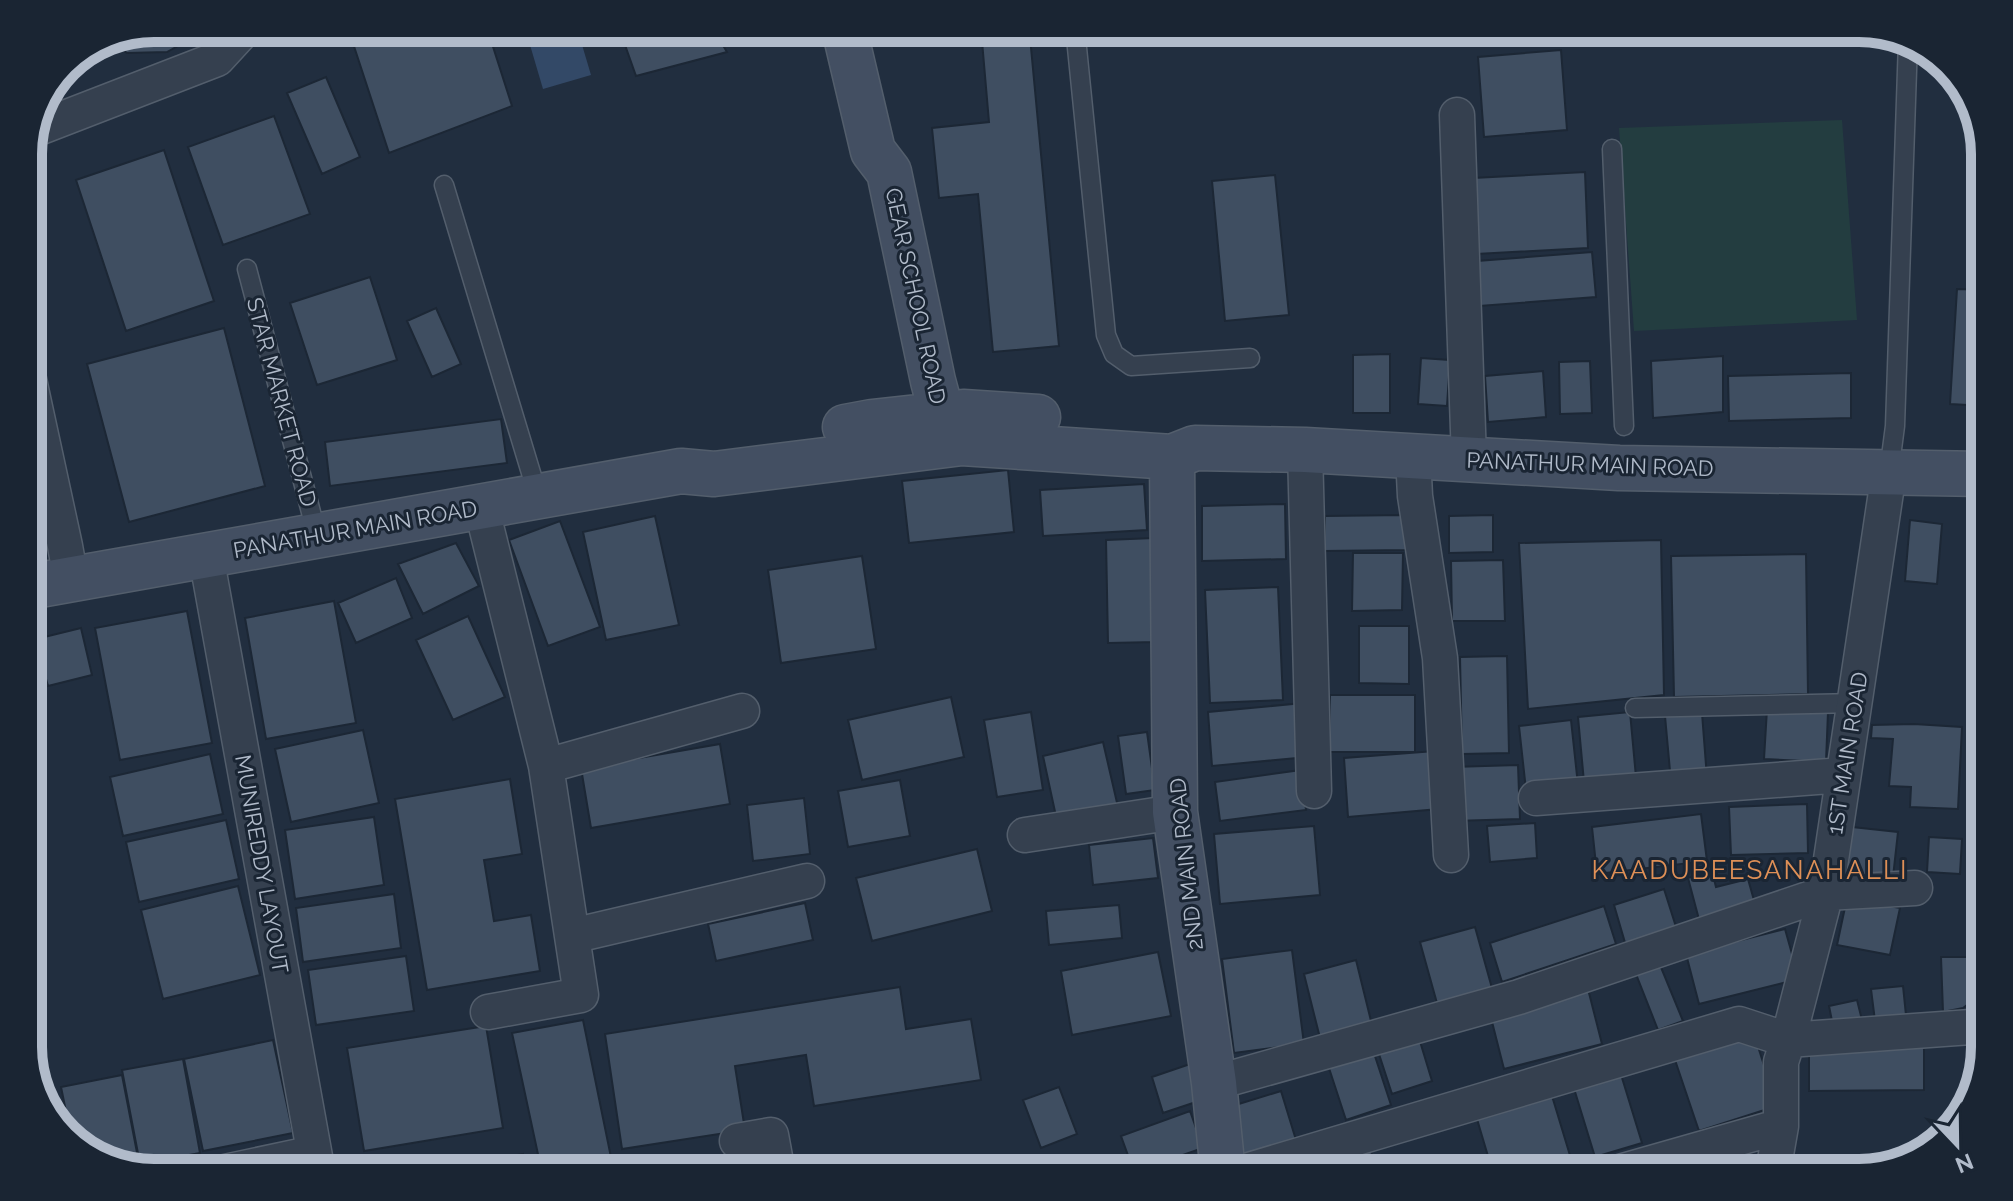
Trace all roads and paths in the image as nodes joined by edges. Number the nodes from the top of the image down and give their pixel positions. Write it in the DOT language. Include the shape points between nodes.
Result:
graph roads {
  1 [pos="233,42"];
  2 [pos="847,42"];
  3 [pos="1076,42"];
  4 [pos="1908,54"];
  5 [pos="1457,115"];
  6 [pos="46,125"];
  7 [pos="1612,149"];
  8 [pos="444,185"];
  9 [pos="247,269"];
  10 [pos="1250,358"];
  11 [pos="1624,426"];
  12 [pos="934,430"];
  13 [pos="42,440"];
  14 [pos="1305,450"];
  15 [pos="1184,453"];
  16 [pos="1413,456"];
  17 [pos="1469,459"];
  18 [pos="1889,472"];
  19 [pos="1971,474"];
  20 [pos="538,496"];
  21 [pos="481,506"];
  22 [pos="317,535"];
  23 [pos="206,556"];
  24 [pos="71,579"];
  25 [pos="42,584"];
  26 [pos="1856,703"];
  27 [pos="1635,708"];
  28 [pos="742,711"];
  29 [pos="546,766"];
  30 [pos="1843,775"];
  31 [pos="1314,791"];
  32 [pos="1536,798"];
  33 [pos="1175,812"];
  34 [pos="1025,835"];
  35 [pos="1451,855"];
  36 [pos="807,881"];
  37 [pos="1915,888"];
  38 [pos="1826,893"];
  39 [pos="572,936"];
  40 [pos="488,1012"];
  41 [pos="1971,1027"];
  42 [pos="1788,1040"];
  43 [pos="1214,1083"];
  44 [pos="1781,1126"];
  45 [pos="737,1141"];
  46 [pos="315,1159"];
  47 [pos="775,1159"];
  48 [pos="1222,1159"];
  49 [pos="1286,1159"];
  50 [pos="1665,1159"];
  51 [pos="1775,1159"];
  1 -- 6 [label="street" via="217,59"];
  2 -- 12 [label="street, GEAR SCHOOL ROAD" via="873,151 889,172"];
  3 -- 10 [label="lane" via="1106,335 1114,354 1131,366"];
  4 -- 18 [label="lane"];
  5 -- 17 [label="street"];
  7 -- 11 [label="lane"];
  8 -- 20 [label="lane"];
  9 -- 22 [label="lane, STAR MARKET ROAD"];
  12 -- 15 [label="street, PANATHUR MAIN ROAD" via="962,443"];
  12 -- 20 [label="street, PANATHUR MAIN ROAD" via="714,474 681,471"];
  13 -- 24 [label="street"];
  14 -- 15 [label="street, PANATHUR MAIN ROAD"];
  14 -- 16 [label="street, PANATHUR MAIN ROAD"];
  14 -- 31 [label="street"];
  15 -- 33 [label="street, 2ND MAIN ROAD"];
  16 -- 17 [label="street, PANATHUR MAIN ROAD"];
  16 -- 35 [label="street" via="1440,658"];
  17 -- 18 [label="street, PANATHUR MAIN ROAD" via="1619,468"];
  18 -- 19 [label="street, PANATHUR MAIN ROAD"];
  18 -- 26 [label="street, 1ST MAIN ROAD"];
  20 -- 21 [label="street, PANATHUR MAIN ROAD"];
  21 -- 22 [label="street, PANATHUR MAIN ROAD"];
  21 -- 29 [label="street"];
  22 -- 23 [label="street, PANATHUR MAIN ROAD"];
  23 -- 24 [label="street, PANATHUR MAIN ROAD"];
  23 -- 46 [label="street, MUNIREDDY LAYOUT"];
  24 -- 25 [label="street, PANATHUR MAIN ROAD"];
  26 -- 27 [label="lane"];
  26 -- 30 [label="street, 1ST MAIN ROAD"];
  28 -- 29 [label="street"];
  29 -- 39 [label="street"];
  30 -- 32 [label="street"];
  30 -- 38 [label="street, 1ST MAIN ROAD"];
  33 -- 34 [label="street"];
  33 -- 43 [label="street, 2ND MAIN ROAD"];
  36 -- 39 [label="street"];
  37 -- 38 [label="street"];
  38 -- 42 [label="street, 1ST MAIN ROAD"];
  38 -- 43 [label="street" via="1519,997"];
  39 -- 40 [label="street" via="581,995"];
  41 -- 42 [label="street"];
  42 -- 44 [label="street, 1ST MAIN ROAD" via="1781,1062"];
  42 -- 49 [label="street" via="1739,1024"];
  43 -- 48 [label="street, 2ND MAIN ROAD"];
  44 -- 50 [label="street"];
  44 -- 51 [label="street, 1ST MAIN ROAD"];
  45 -- 47 [label="street" via="771,1135"];
}
